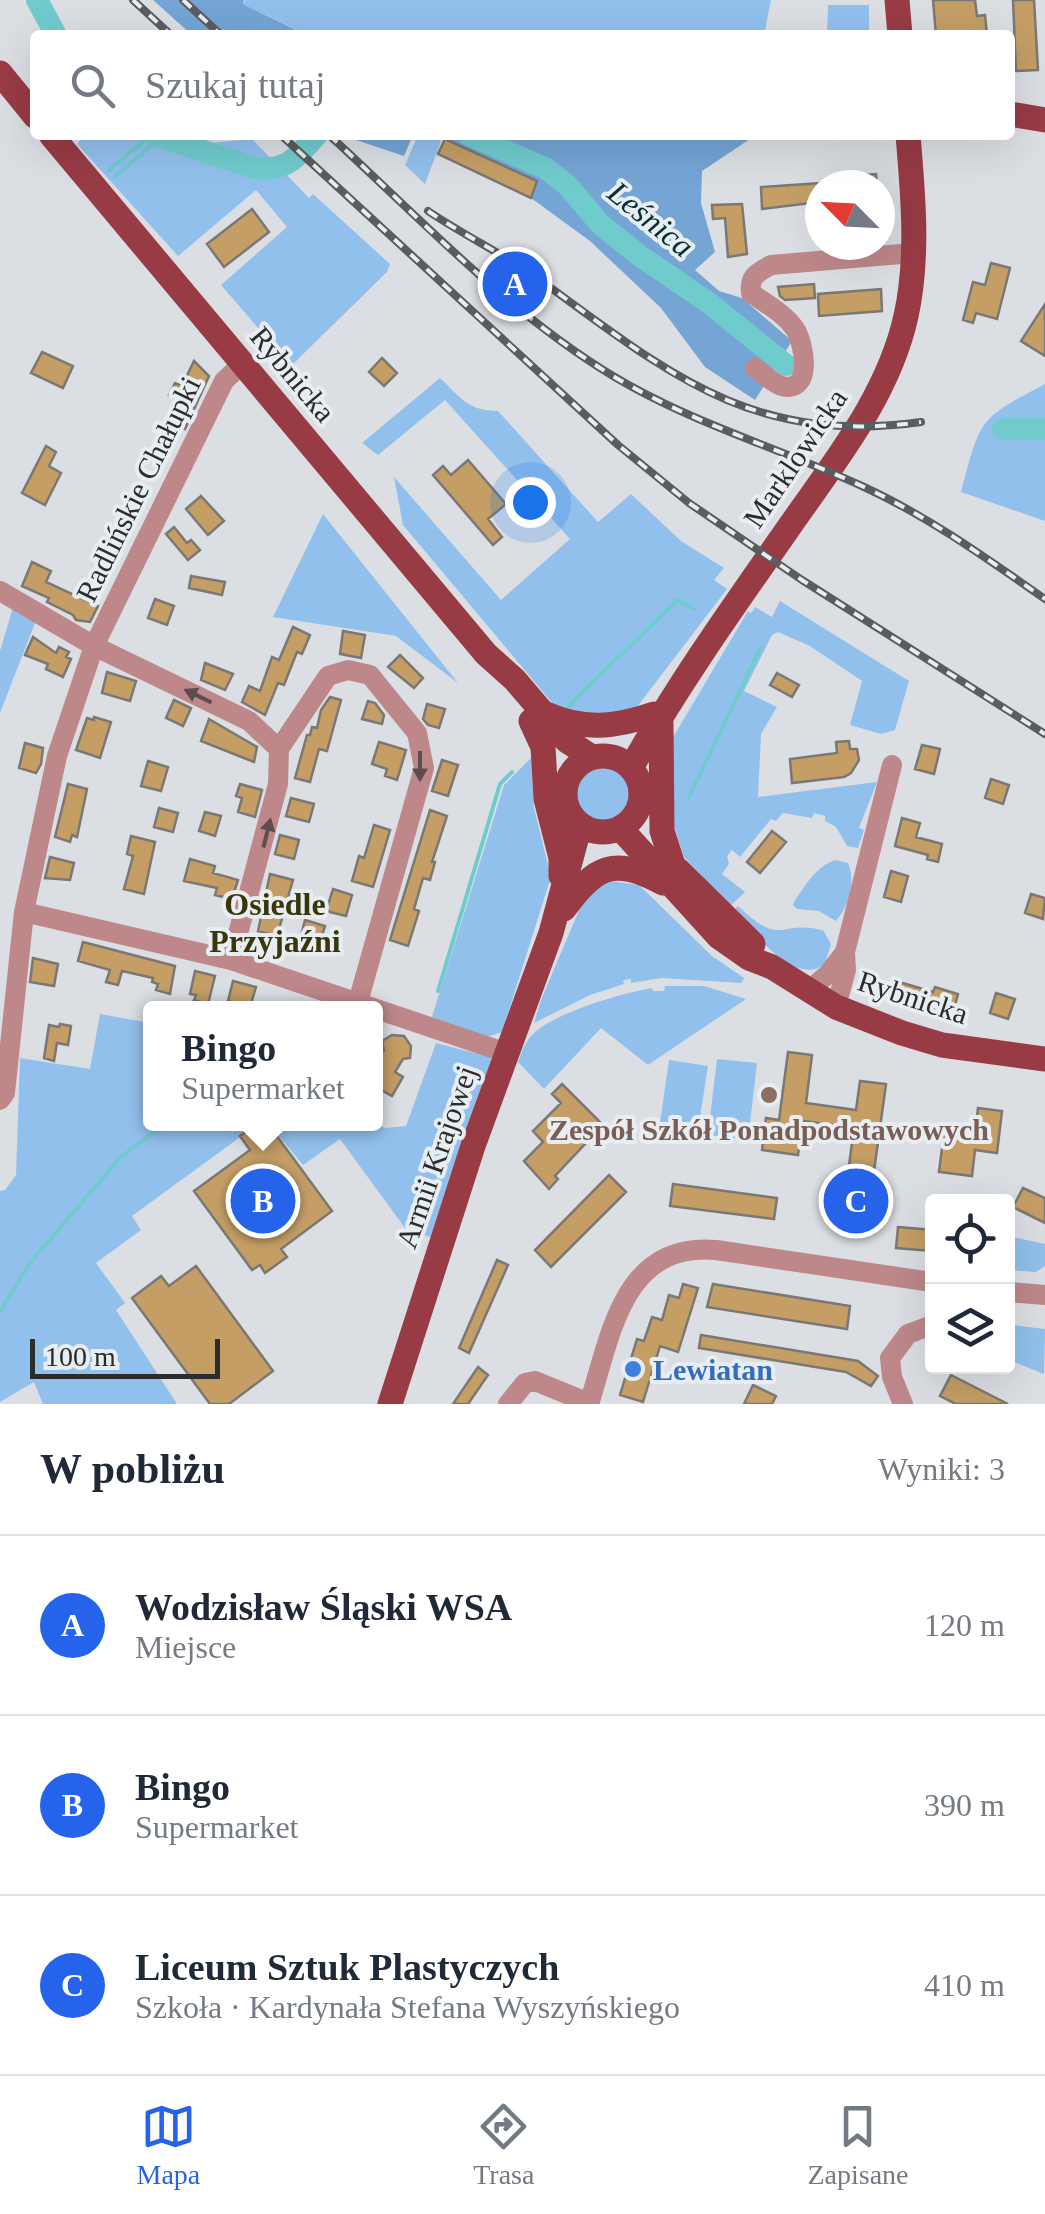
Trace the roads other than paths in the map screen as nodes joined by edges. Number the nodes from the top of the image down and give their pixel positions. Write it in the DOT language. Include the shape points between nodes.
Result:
graph roads {
  1 [pos="897,0"];
  2 [pos="900,30"];
  3 [pos="0,73"];
  4 [pos="30,110"];
  5 [pos="1015,115"];
  6 [pos="1045,120"];
  7 [pos="55,140"];
  8 [pos="908,140"];
  9 [pos="913,253"];
  10 [pos="243,364"];
  11 [pos="754,368"];
  12 [pos="0,591"];
  13 [pos="94,646"];
  14 [pos="657,716"];
  15 [pos="536,717"];
  16 [pos="278,749"];
  17 [pos="613,761"];
  18 [pos="892,765"];
  19 [pos="569,775"];
  20 [pos="608,825"];
  21 [pos="672,876"];
  22 [pos="562,903"];
  23 [pos="24,912"];
  24 [pos="845,952"];
  25 [pos="231,960"];
  26 [pos="808,992"];
  27 [pos="355,1001"];
  28 [pos="358,1001"];
  29 [pos="836,1007"];
  30 [pos="383,1011"];
  31 [pos="507,1053"];
  32 [pos="1045,1059"];
  33 [pos="0,1100"];
  34 [pos="925,1281"];
  35 [pos="1015,1293"];
  36 [pos="1045,1295"];
  37 [pos="925,1328"];
  38 [pos="390,1404"];
  39 [pos="508,1404"];
  40 [pos="589,1404"];
  41 [pos="902,1404"];
  1 -- 2 [label="main road"];
  3 -- 4 [label="main road"];
  5 -- 6 [label="main road"];
  7 -- 10 [label="main road, Rybnicka"];
  8 -- 9 [label="main road, Marklowicka"];
  9 -- 11 [label="street, Marklowicka" via="770,265 754,274 751,293 798,332 806,363 793,385 782,386"];
  9 -- 14 [label="main road, Marklowicka" via="896,351 860,422"];
  10 -- 13 [label="street, Radlińskie Chałupki" via="224,381"];
  10 -- 15 [label="main road, Rybnicka" via="486,654 515,680"];
  12 -- 13 [label="street, Radlińskie Chałupki"];
  16 -- 13 [label="street, one-way" via="249,721"];
  13 -- 23 [label="street, Radlińskie Chałupki" via="57,756"];
  14 -- 15 [label="main road" via="585,726"];
  14 -- 17 [label="main road, Marklowicka"];
  14 -- 21 [label="main road" via="662,830"];
  15 -- 17 [label="main road, Rybnicka" via="566,741"];
  15 -- 19 [label="main road, Rybnicka"];
  15 -- 22 [label="main road" via="561,858"];
  25 -- 16 [label="street, one-way" via="278,784"];
  16 -- 28 [label="street, one-way" via="328,676 348,670 370,675 417,733 424,768"];
  17 -- 19 [label="main road" via="580,762"];
  17 -- 20 [label="main road" via="640,791 639,804"];
  18 -- 24 [label="street"];
  19 -- 20 [label="main road" via="572,816"];
  20 -- 21 [label="main road, Rybnicka"];
  20 -- 22 [label="main road, Armii Krajowej"];
  21 -- 22 [label="main road" via="609,868"];
  21 -- 26 [label="main road, Rybnicka"];
  22 -- 31 [label="main road, Armii Krajowej"];
  23 -- 25 [label="street"];
  23 -- 33 [label="street, Radlińskie Chałupki"];
  24 -- 26 [label="street"];
  24 -- 29 [label="street"];
  25 -- 27 [label="street"];
  26 -- 29 [label="main road, Rybnicka"];
  29 -- 32 [label="main road, Rybnicka" via="942,1045"];
  30 -- 31 [label="street"];
  31 -- 38 [label="main road, Armii Krajowej"];
  34 -- 40 [label="street" via="716,1250 671,1256 624,1296"];
  35 -- 36 [label="street"];
  37 -- 41 [label="street" via="908,1334 890,1358"];
  39 -- 40 [label="street" via="524,1383 535,1381"];
}
